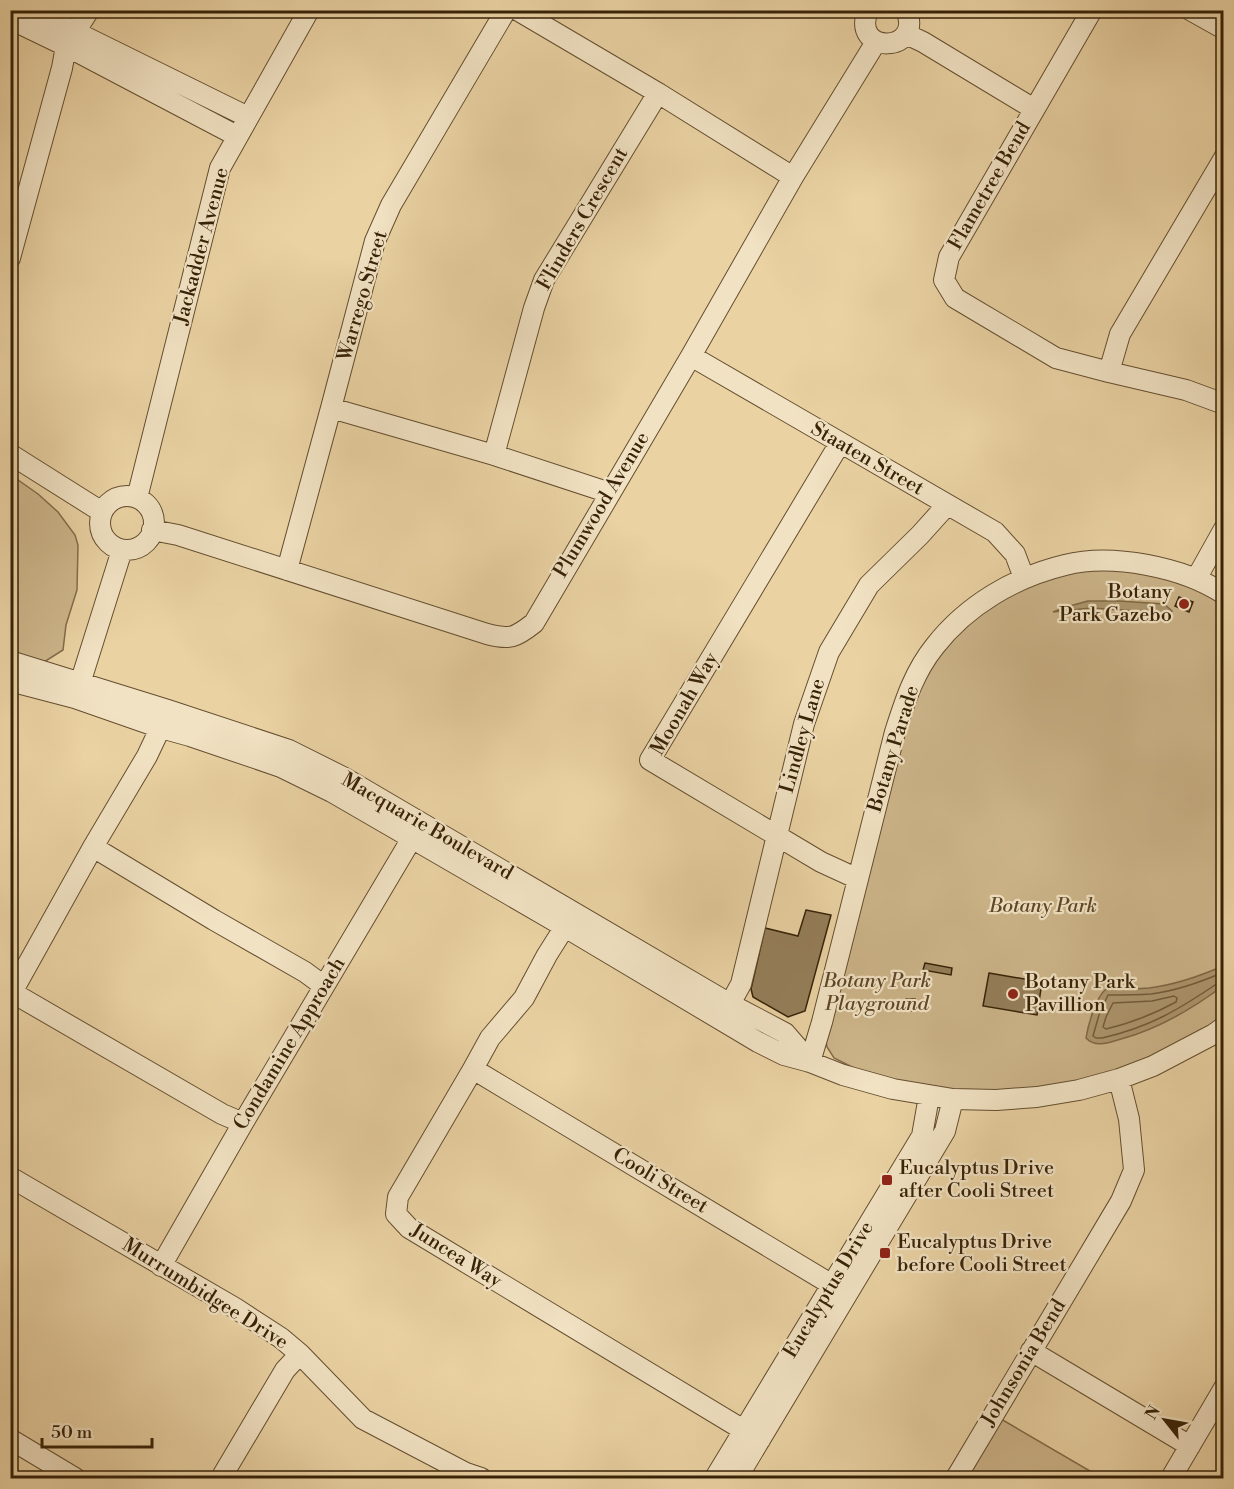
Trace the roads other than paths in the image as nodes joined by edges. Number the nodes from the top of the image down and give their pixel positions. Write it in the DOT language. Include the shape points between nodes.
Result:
graph roads {
  1 [pos="31,10"];
  2 [pos="89,10"];
  3 [pos="309,10"];
  4 [pos="506,10"];
  5 [pos="517,10"];
  6 [pos="868,10"];
  7 [pos="906,10"];
  8 [pos="1092,10"];
  9 [pos="1190,10"];
  10 [pos="10,19"];
  11 [pos="1224,29"];
  12 [pos="906,34"];
  13 [pos="71,39"];
  14 [pos="876,42"];
  15 [pos="658,93"];
  16 [pos="1034,109"];
  17 [pos="248,117"];
  18 [pos="237,136"];
  19 [pos="1224,158"];
  20 [pos="793,177"];
  21 [pos="10,258"];
  22 [pos="691,356"];
  23 [pos="1109,372"];
  24 [pos="1224,404"];
  25 [pos="332,408"];
  26 [pos="840,443"];
  27 [pos="10,453"];
  28 [pos="494,455"];
  29 [pos="610,494"];
  30 [pos="136,498"];
  31 [pos="947,505"];
  32 [pos="102,512"];
  33 [pos="1224,529"];
  34 [pos="152,530"];
  35 [pos="122,550"];
  36 [pos="287,570"];
  37 [pos="1024,578"];
  38 [pos="1196,579"];
  39 [pos="1224,594"];
  40 [pos="12,669"];
  41 [pos="77,690"];
  42 [pos="168,710"];
  43 [pos="161,728"];
  44 [pos="417,831"];
  45 [pos="776,834"];
  46 [pos="93,847"];
  47 [pos="858,879"];
  48 [pos="569,919"];
  49 [pos="324,986"];
  50 [pos="12,994"];
  51 [pos="730,1004"];
  52 [pos="1220,1036"];
  53 [pos="810,1062"];
  54 [pos="473,1069"];
  55 [pos="1119,1079"];
  56 [pos="929,1096"];
  57 [pos="953,1099"];
  58 [pos="243,1123"];
  59 [pos="10,1177"];
  60 [pos="161,1266"];
  61 [pos="840,1289"];
  62 [pos="1030,1351"];
  63 [pos="300,1354"];
  64 [pos="1224,1388"];
  65 [pos="752,1435"];
  66 [pos="10,1439"];
  67 [pos="1190,1446"];
  68 [pos="75,1479"];
  69 [pos="221,1479"];
  70 [pos="481,1479"];
  71 [pos="715,1479"];
  72 [pos="737,1479"];
  73 [pos="956,1479"];
  74 [pos="1171,1479"];
  1 -- 13 [label="street"];
  2 -- 13 [label="street"];
  3 -- 17 [label="street, Jackadder Avenue"];
  4 -- 25 [label="street, Warrego Street" via="375,241"];
  5 -- 15 [label="street"];
  6 -- 14 [label="street" via="865,24"];
  7 -- 12 [label="street"];
  8 -- 16 [label="street, Flametree Bend"];
  9 -- 11 [label="street"];
  10 -- 13 [label="street"];
  12 -- 14 [label="street" via="896,43"];
  12 -- 16 [label="street"];
  13 -- 17 [label="street"];
  13 -- 18 [label="street"];
  13 -- 21 [label="street"];
  14 -- 20 [label="street, Plumwood Avenue"];
  15 -- 20 [label="street"];
  15 -- 28 [label="street, Flinders Crescent" via="544,280"];
  16 -- 23 [label="street, Flametree Bend" via="949,257 944,280 954,298 1056,358"];
  17 -- 18 [label="street, Jackadder Avenue"];
  18 -- 30 [label="street, Jackadder Avenue" via="220,168"];
  19 -- 23 [label="street" via="1120,334"];
  20 -- 22 [label="street, Plumwood Avenue"];
  22 -- 26 [label="street, Staaten Street"];
  22 -- 29 [label="street, Plumwood Avenue"];
  23 -- 24 [label="street, Flametree Bend" via="1186,390"];
  25 -- 28 [label="street"];
  25 -- 36 [label="street, Warrego Street"];
  26 -- 31 [label="street, Staaten Street"];
  26 -- 45 [label="street, Moonah Way" via="651,760"];
  27 -- 32 [label="street"];
  28 -- 29 [label="street"];
  29 -- 36 [label="street, Plumwood Avenue" via="534,623 507,638"];
  30 -- 32 [label="street" via="117,498"];
  30 -- 34 [label="street" via="151,511"];
  31 -- 37 [label="street, Staaten Street" via="995,532 1015,554"];
  31 -- 45 [label="street, Lindley Lane" via="869,585 829,652 804,724"];
  32 -- 35 [label="street" via="103,535 107,542"];
  33 -- 38 [label="street"];
  34 -- 35 [label="street" via="137,548"];
  34 -- 36 [label="street, Plumwood Avenue"];
  35 -- 41 [label="street"];
  37 -- 38 [label="street, Botany Parade" via="1065,565 1100,561 1160,568"];
  37 -- 47 [label="street, Botany Parade" via="968,613 934,646 920,667 895,732"];
  38 -- 39 [label="street, Botany Parade"];
  40 -- 41 [label="street, Macquarie Boulevard"];
  41 -- 42 [label="street, Macquarie Boulevard"];
  41 -- 43 [label="street, Macquarie Boulevard"];
  42 -- 43 [label="street"];
  42 -- 44 [label="street, Macquarie Boulevard" via="289,750 343,777"];
  43 -- 44 [label="street, Macquarie Boulevard" via="280,768"];
  43 -- 46 [label="street"];
  44 -- 48 [label="street, Macquarie Boulevard"];
  44 -- 49 [label="street, Condamine Approach"];
  45 -- 47 [label="street, Moonah Way"];
  45 -- 51 [label="street, Lindley Lane" via="741,984"];
  46 -- 49 [label="street"];
  46 -- 50 [label="street"];
  47 -- 53 [label="street, Botany Parade"];
  48 -- 51 [label="street, Macquarie Boulevard"];
  48 -- 53 [label="street, Macquarie Boulevard" via="758,1042"];
  48 -- 54 [label="street, Juncea Way" via="524,998 490,1038"];
  49 -- 58 [label="street, Condamine Approach"];
  50 -- 58 [label="street"];
  51 -- 53 [label="street, Macquarie Boulevard" via="785,1033"];
  52 -- 55 [label="street, Macquarie Boulevard"];
  53 -- 56 [label="street, Macquarie Boulevard" via="843,1075"];
  54 -- 61 [label="street, Cooli Street"];
  54 -- 65 [label="street, Juncea Way" via="398,1197 396,1214 409,1228"];
  55 -- 57 [label="street, Macquarie Boulevard" via="1036,1097"];
  55 -- 62 [label="street, Johnsonia Bend" via="1129,1119 1134,1170 1121,1201"];
  56 -- 57 [label="street, Macquarie Boulevard"];
  56 -- 61 [label="street, Eucalyptus Drive" via="922,1136"];
  57 -- 61 [label="street, Eucalyptus Drive" via="945,1131"];
  58 -- 60 [label="street, Condamine Approach"];
  59 -- 60 [label="street, Murrumbidgee Drive"];
  60 -- 63 [label="street, Murrumbidgee Drive" via="244,1314"];
  61 -- 65 [label="street, Eucalyptus Drive"];
  62 -- 67 [label="street"];
  62 -- 73 [label="street, Johnsonia Bend"];
  63 -- 69 [label="street" via="285,1370"];
  63 -- 70 [label="street, Murrumbidgee Drive" via="363,1419"];
  64 -- 67 [label="street"];
  65 -- 71 [label="street, Eucalyptus Drive"];
  65 -- 72 [label="street, Eucalyptus Drive"];
  66 -- 68 [label="street"];
  67 -- 74 [label="street"];
}
